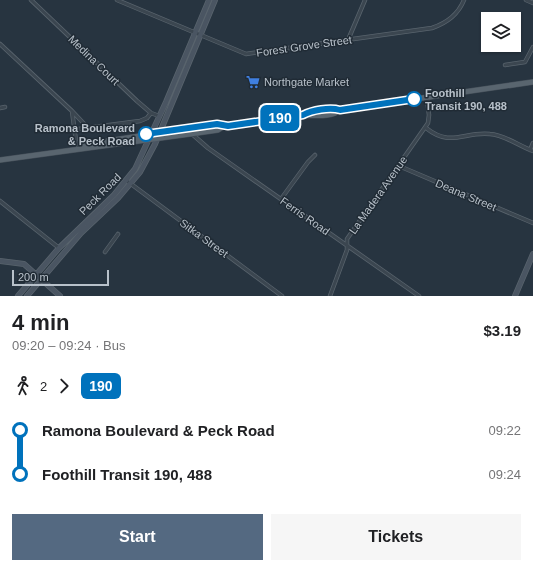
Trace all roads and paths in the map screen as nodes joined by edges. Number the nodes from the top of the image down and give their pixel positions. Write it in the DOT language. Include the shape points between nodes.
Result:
graph roads {
  1 [pos="31,0"];
  2 [pos="117,0"];
  3 [pos="129,0"];
  4 [pos="209,0"];
  5 [pos="215,0"];
  6 [pos="365,0"];
  7 [pos="464,0"];
  8 [pos="526,0"];
  9 [pos="533,3"];
  10 [pos="126,5"];
  11 [pos="194,34"];
  12 [pos="200,36"];
  13 [pos="348,40"];
  14 [pos="0,44"];
  15 [pos="533,47"];
  16 [pos="505,65"];
  17 [pos="533,82"];
  18 [pos="176,86"];
  19 [pos="427,98"];
  20 [pos="5,107"];
  21 [pos="0,108"];
  22 [pos="72,111"];
  23 [pos="151,113"];
  24 [pos="159,116"];
  25 [pos="224,126"];
  26 [pos="88,128"];
  27 [pos="426,128"];
  28 [pos="73,130"];
  29 [pos="159,132"];
  30 [pos="151,134"];
  31 [pos="192,134"];
  32 [pos="157,139"];
  33 [pos="149,140"];
  34 [pos="533,143"];
  35 [pos="79,148"];
  36 [pos="531,150"];
  37 [pos="315,155"];
  38 [pos="0,160"];
  39 [pos="399,166"];
  40 [pos="129,183"];
  41 [pos="281,199"];
  42 [pos="0,201"];
  43 [pos="533,223"];
  44 [pos="118,234"];
  45 [pos="346,245"];
  46 [pos="59,248"];
  47 [pos="105,252"];
  48 [pos="533,254"];
  49 [pos="0,261"];
  50 [pos="36,275"];
  51 [pos="41,280"];
  52 [pos="18,296"];
  53 [pos="27,296"];
  54 [pos="58,296"];
  55 [pos="282,296"];
  56 [pos="330,296"];
  57 [pos="419,296"];
  58 [pos="515,296"];
  1 -- 23 [label="street, Medina Court"];
  2 -- 10 [label="street, Forest Grove Street"];
  3 -- 10 [label="street"];
  4 -- 11 [label="main road, Peck Road"];
  5 -- 12 [label="main road, Peck Road"];
  6 -- 13 [label="street"];
  7 -- 13 [label="street, Forest Grove Street" via="453,17 432,28"];
  8 -- 9 [label="street"];
  10 -- 11 [label="street, Forest Grove Street"];
  11 -- 12 [label="street, Forest Grove Street"];
  11 -- 18 [label="main road, Peck Road"];
  12 -- 13 [label="street, Forest Grove Street" via="246,54"];
  12 -- 18 [label="main road, Peck Road"];
  14 -- 22 [label="street"];
  15 -- 16 [label="street" via="525,62"];
  17 -- 19 [label="main road"];
  18 -- 24 [label="main road, Peck Road"];
  18 -- 29 [label="main road, Peck Road"];
  19 -- 25 [label="main road"];
  19 -- 27 [label="street, La Madera Avenue" via="430,118"];
  20 -- 21 [label="street"];
  22 -- 26 [label="street"];
  22 -- 28 [label="street"];
  23 -- 24 [label="street, Medina Court"];
  23 -- 26 [label="street" via="140,121"];
  24 -- 30 [label="main road, Peck Road"];
  25 -- 29 [label="main road" via="217,124"];
  25 -- 31 [label="main road" via="218,130"];
  26 -- 28 [label="street"];
  27 -- 36 [label="street" via="443,138 496,134"];
  27 -- 39 [label="street, La Madera Avenue"];
  28 -- 35 [label="street"];
  29 -- 30 [label="main road"];
  29 -- 32 [label="main road, Peck Road"];
  30 -- 33 [label="main road, Peck Road"];
  30 -- 35 [label="main road" via="96,142"];
  31 -- 32 [label="main road"];
  31 -- 41 [label="street, Ferris Road" via="202,144"];
  32 -- 33 [label="main road"];
  32 -- 40 [label="main road, Peck Road" via="148,158"];
  33 -- 35 [label="main road"];
  33 -- 40 [label="main road, Peck Road"];
  34 -- 36 [label="street"];
  35 -- 38 [label="main road"];
  37 -- 41 [label="street"];
  39 -- 43 [label="street, Deana Street"];
  39 -- 45 [label="street, La Madera Avenue" via="347,239"];
  40 -- 46 [label="main road, Peck Road"];
  40 -- 51 [label="main road, Peck Road"];
  40 -- 55 [label="street, Sitka Street"];
  41 -- 45 [label="street, Ferris Road"];
  42 -- 46 [label="street"];
  44 -- 47 [label="street"];
  45 -- 56 [label="street, La Madera Avenue" via="347,250"];
  45 -- 57 [label="street, Ferris Road"];
  46 -- 50 [label="main road, Peck Road"];
  48 -- 58 [label="main road"];
  49 -- 50 [label="main road" via="24,264"];
  50 -- 51 [label="main road"];
  50 -- 52 [label="main road, Peck Road"];
  51 -- 53 [label="main road, Peck Road"];
  51 -- 54 [label="main road"];
}
